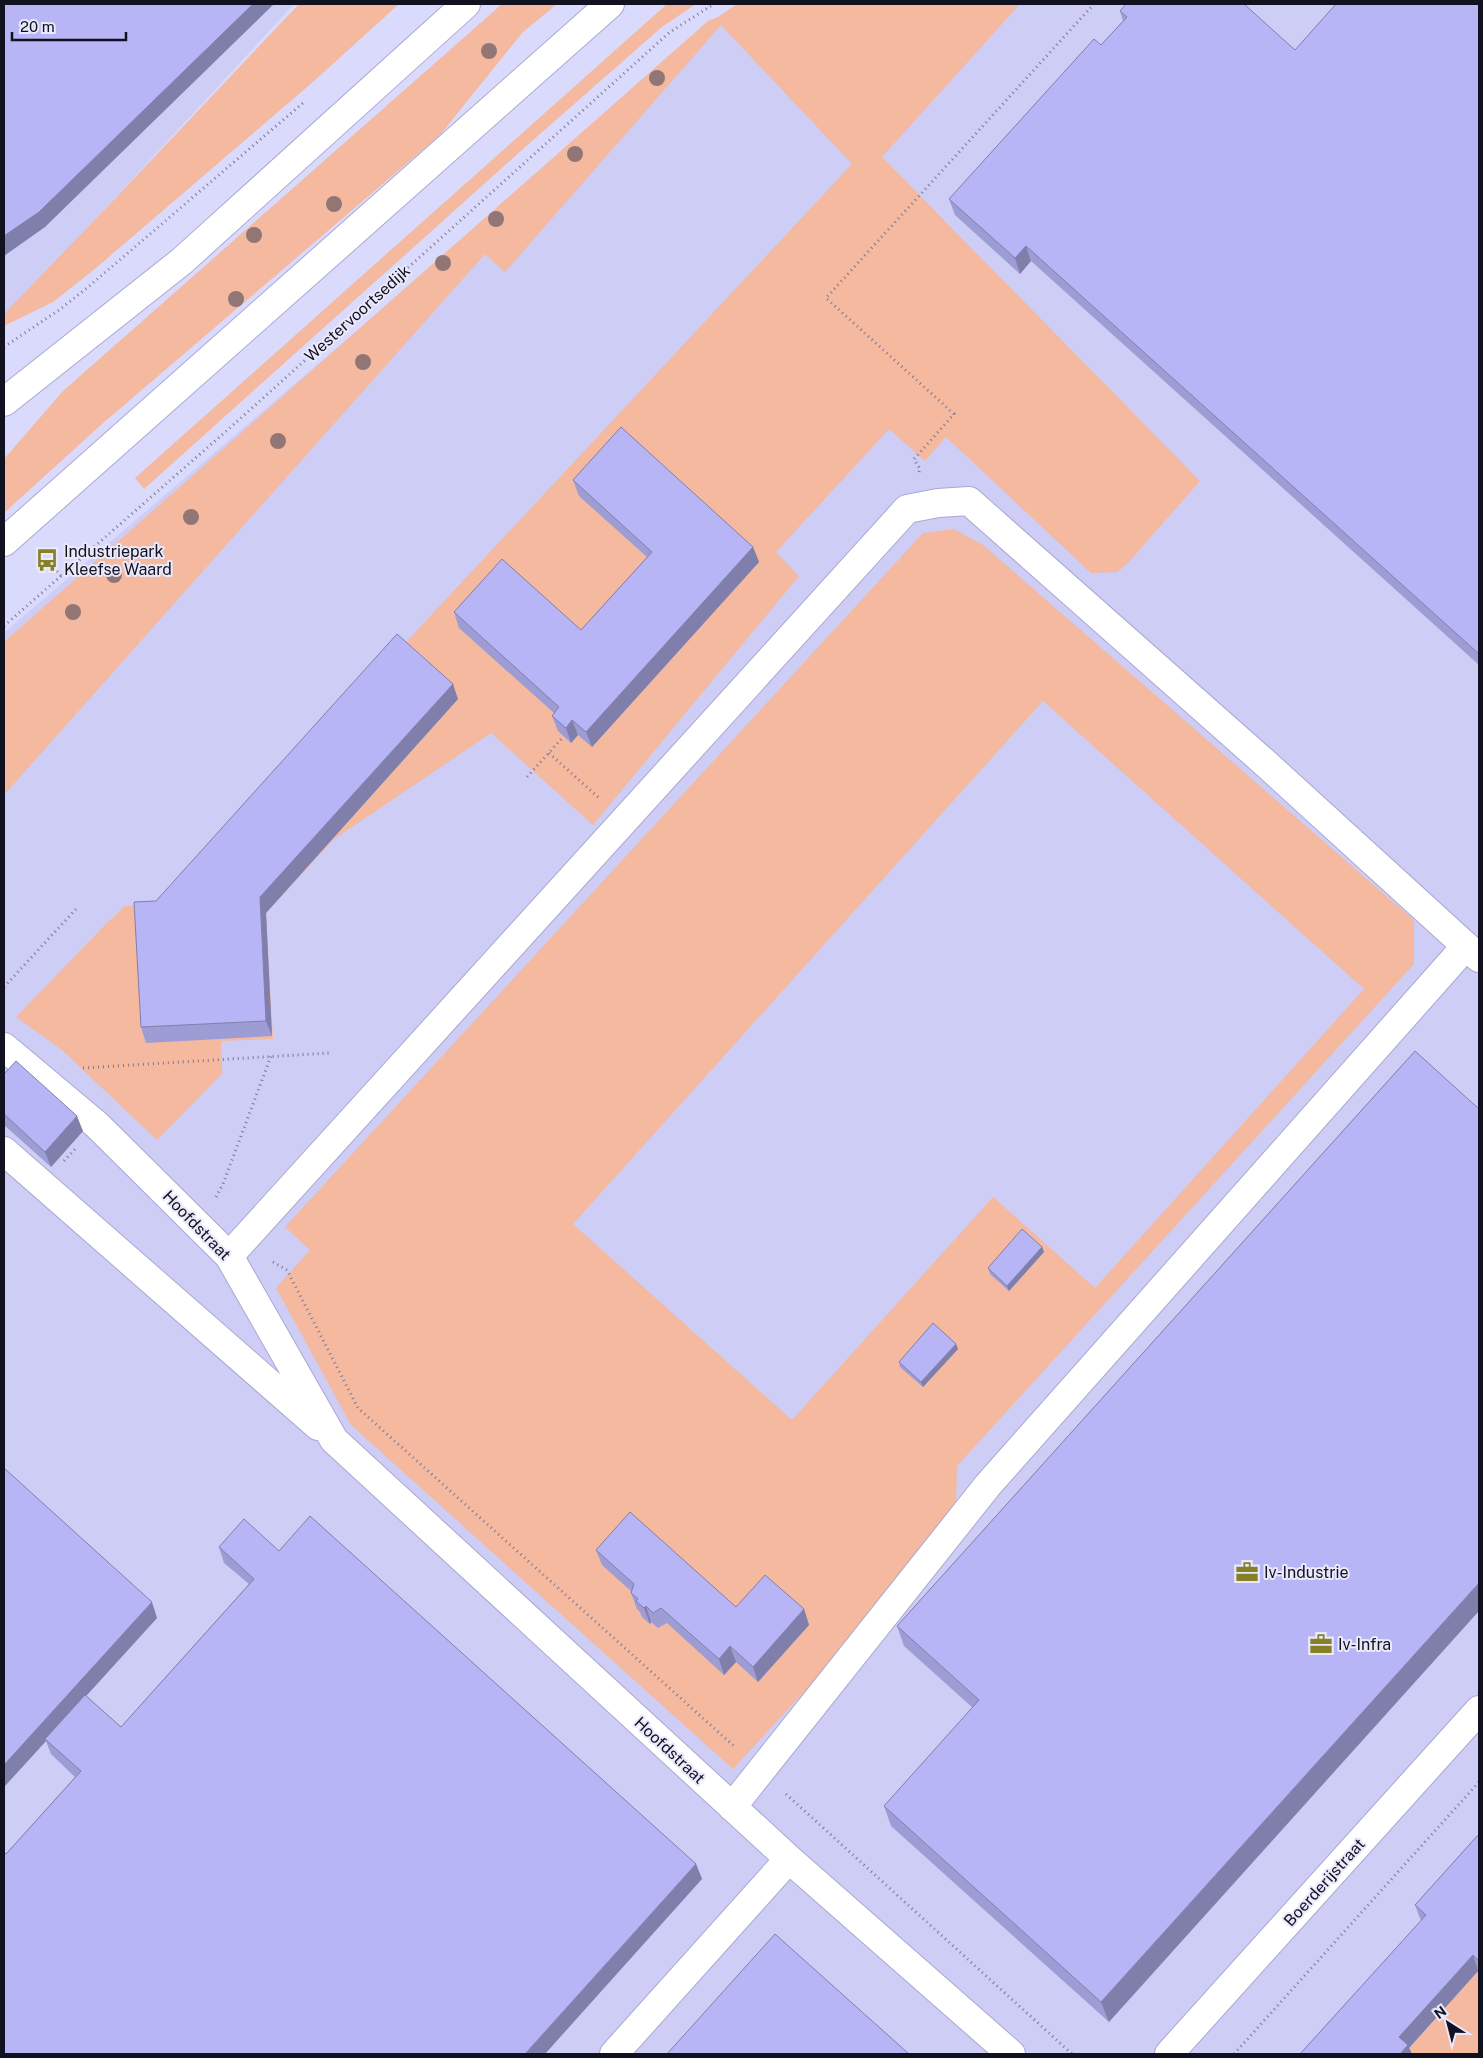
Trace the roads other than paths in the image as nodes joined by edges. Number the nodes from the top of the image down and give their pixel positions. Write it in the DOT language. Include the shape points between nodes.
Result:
graph roads {
  1 [pos="466,4"];
  2 [pos="610,4"];
  3 [pos="4,402"];
  4 [pos="4,542"];
  5 [pos="1473,952"];
  6 [pos="4,1047"];
  7 [pos="6,1153"];
  8 [pos="237,1247"];
  9 [pos="334,1440"];
  10 [pos="1479,1710"];
  11 [pos="732,1807"];
  12 [pos="789,1860"];
  13 [pos="614,2054"];
  14 [pos="1011,2054"];
  15 [pos="1169,2054"];
  1 -- 3 [label="street" via="182,261"];
  2 -- 4 [label="street"];
  5 -- 8 [label="street" via="970,500 908,509"];
  5 -- 11 [label="street" via="988,1485"];
  6 -- 8 [label="street, Hoofdstraat"];
  7 -- 9 [label="street, Hoofdstraat"];
  8 -- 9 [label="street, Hoofdstraat"];
  9 -- 11 [label="street, Hoofdstraat"];
  10 -- 15 [label="street, Boerderijstraat"];
  11 -- 12 [label="street, Hoofdstraat"];
  12 -- 13 [label="street"];
  12 -- 14 [label="street, Hoofdstraat"];
}
